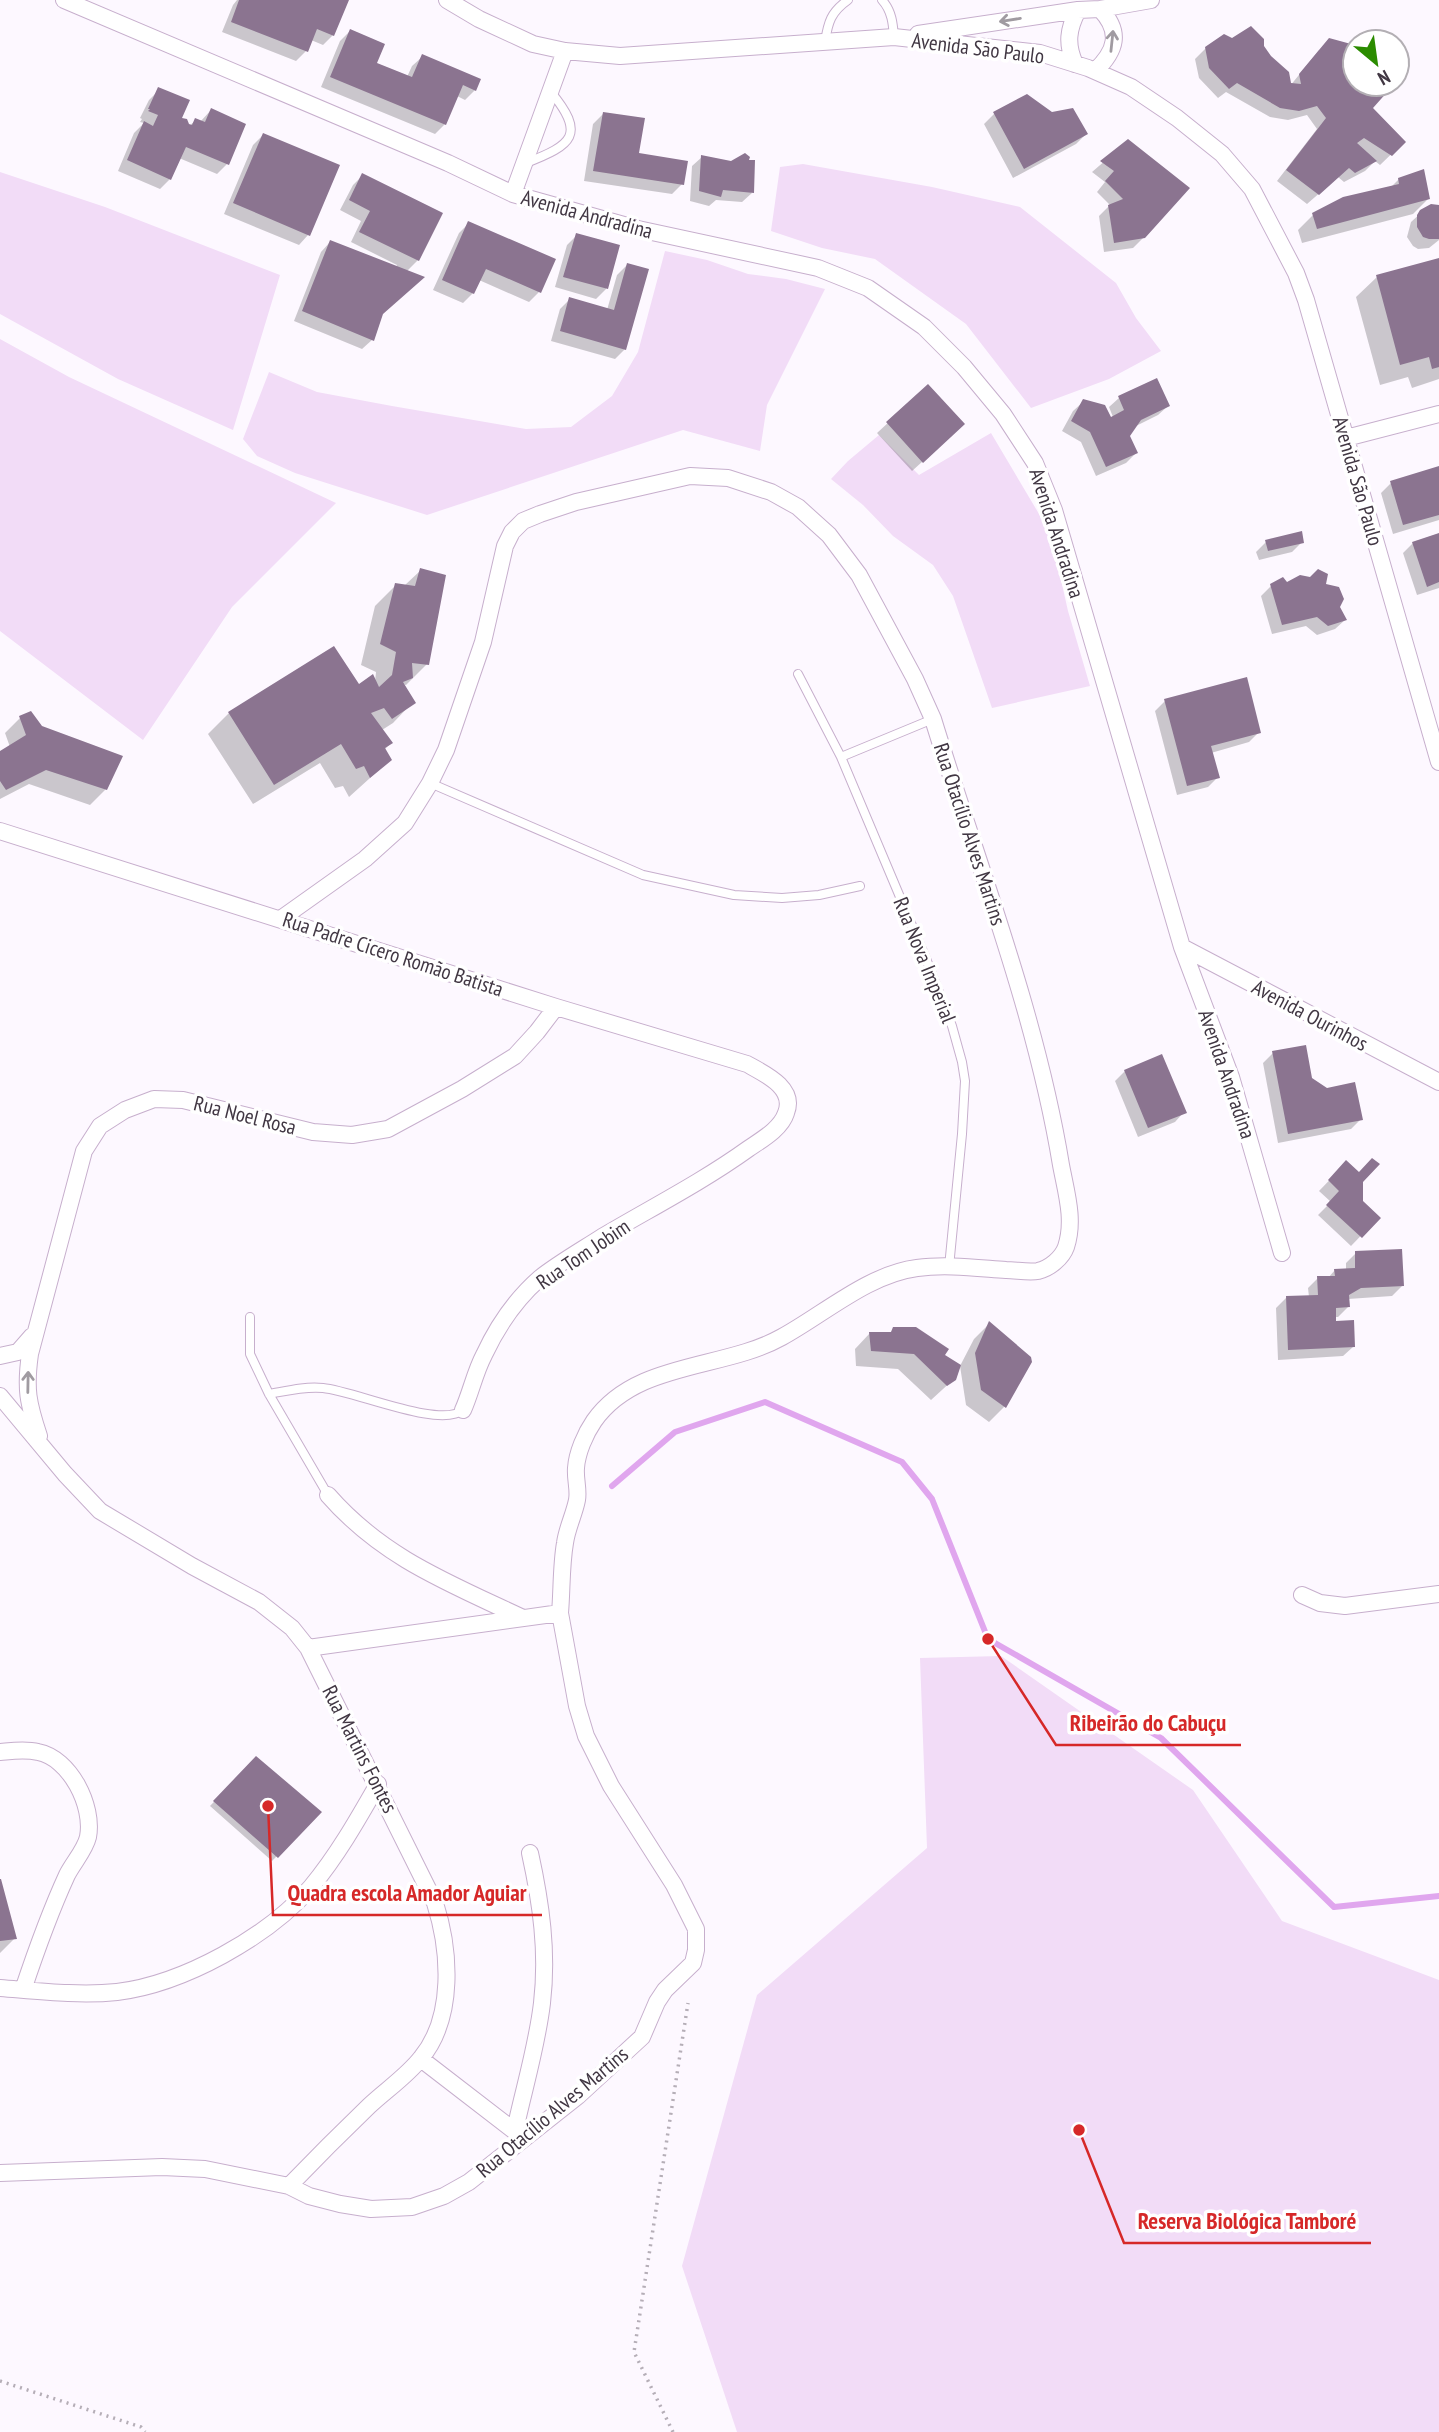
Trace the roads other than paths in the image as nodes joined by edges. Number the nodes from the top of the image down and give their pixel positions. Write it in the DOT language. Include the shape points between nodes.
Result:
graph roads {
  1 [pos="64,0"];
  2 [pos="447,0"];
  3 [pos="848,0"];
  4 [pos="882,0"];
  5 [pos="1151,0"];
  6 [pos="1100,9"];
  7 [pos="1078,10"];
  8 [pos="894,37"];
  9 [pos="825,42"];
  10 [pos="565,51"];
  11 [pos="1075,64"];
  12 [pos="1095,71"];
  13 [pos="551,91"];
  14 [pos="523,164"];
  15 [pos="513,194"];
  16 [pos="1439,414"];
  17 [pos="1346,438"];
  18 [pos="798,674"];
  19 [pos="933,719"];
  20 [pos="841,757"];
  21 [pos="1439,762"];
  22 [pos="430,783"];
  23 [pos="0,831"];
  24 [pos="860,886"];
  25 [pos="282,919"];
  26 [pos="1182,947"];
  27 [pos="556,1007"];
  28 [pos="1439,1082"];
  29 [pos="781,1088"];
  30 [pos="1282,1253"];
  31 [pos="949,1267"];
  32 [pos="250,1317"];
  33 [pos="41,1318"];
  34 [pos="0,1356"];
  35 [pos="269,1394"];
  36 [pos="0,1396"];
  37 [pos="463,1410"];
  38 [pos="42,1446"];
  39 [pos="328,1496"];
  40 [pos="1439,1594"];
  41 [pos="1303,1595"];
  42 [pos="559,1613"];
  43 [pos="523,1618"];
  44 [pos="308,1648"];
  45 [pos="0,1752"];
  46 [pos="378,1784"];
  47 [pos="530,1853"];
  48 [pos="0,1989"];
  49 [pos="23,1990"];
  50 [pos="421,2059"];
  51 [pos="519,2134"];
  52 [pos="0,2173"];
  53 [pos="289,2186"];
  1 -- 15 [label="street, Avenida Andradina"];
  2 -- 10 [label="street, Avenida São Paulo" via="533,44"];
  3 -- 9 [label="lane" via="829,19"];
  4 -- 8 [label="lane"];
  5 -- 6 [label="street"];
  6 -- 7 [label="street"];
  12 -- 6 [label="street, one-way" via="1112,50 1114,39 1113,27"];
  7 -- 8 [label="street, one-way"];
  7 -- 11 [label="street" via="1068,42"];
  8 -- 9 [label="street, Avenida São Paulo"];
  8 -- 11 [label="street, Avenida São Paulo" via="1040,54"];
  9 -- 10 [label="street, Avenida São Paulo" via="620,56"];
  10 -- 13 [label="street"];
  11 -- 12 [label="street, Avenida São Paulo"];
  12 -- 17 [label="street, Avenida São Paulo" via="1131,87 1178,118 1222,154 1252,189 1299,282"];
  13 -- 14 [label="street"];
  13 -- 14 [label="lane" via="568,114 570,134 560,149"];
  14 -- 15 [label="street"];
  15 -- 26 [label="street, Avenida Andradina" via="638,229 818,268 869,288 924,327 964,367 1035,463 1054,510"];
  16 -- 17 [label="street"];
  17 -- 21 [label="street, Avenida São Paulo"];
  18 -- 20 [label="lane, Rua Nova Imperial"];
  19 -- 20 [label="lane"];
  19 -- 22 [label="street, Rua Otacílio Alves Martins" via="859,575 829,535 798,507 771,492 728,478 690,476 576,502 523,522 512,532 483,642"];
  19 -- 31 [label="street, Rua Otacílio Alves Martins" via="1016,981 1056,1132 1070,1216 1064,1251 1054,1263 1037,1271"];
  20 -- 31 [label="lane, Rua Nova Imperial" via="928,961 962,1062 962,1134"];
  22 -- 24 [label="lane" via="643,875 734,895 782,898"];
  22 -- 25 [label="street, Rua Otacílio Alves Martins" via="405,823 365,859"];
  23 -- 25 [label="street, Rua Padre Cicero Romão Batista"];
  25 -- 27 [label="street, Rua Padre Cicero Romão Batista"];
  26 -- 28 [label="street, Avenida Ourinhos"];
  26 -- 30 [label="street, Avenida Andradina" via="1231,1077"];
  27 -- 29 [label="street, Rua Padre Cicero Romão Batista" via="747,1064"];
  27 -- 33 [label="street, Rua Noel Rosa" via="515,1056 388,1129 352,1135 313,1132 183,1100 154,1099 125,1110 100,1126 84,1151"];
  29 -- 37 [label="street, Rua Tom Jobim" via="789,1105 785,1117 769,1134 540,1278 509,1311 483,1356"];
  31 -- 42 [label="street, Rua Otacílio Alves Martins" via="893,1274 855,1291 780,1338 667,1373 632,1387 611,1403 589,1430 576,1466 578,1497 565,1544"];
  32 -- 35 [label="lane" via="250,1354"];
  33 -- 34 [label="street, Rua Noel Rosa" via="18,1352"];
  38 -- 33 [label="street, Rua Noel Rosa, one-way" via="26,1384"];
  35 -- 37 [label="lane, Rua Tom Jobim" via="322,1388 435,1416 457,1415"];
  35 -- 39 [label="lane"];
  36 -- 38 [label="street, Rua Martins Fontes"];
  38 -- 44 [label="street, Rua Martins Fontes" via="100,1511 259,1602 292,1628"];
  39 -- 43 [label="street" via="349,1520 417,1568"];
  40 -- 41 [label="street" via="1345,1606"];
  42 -- 43 [label="street"];
  42 -- 51 [label="street, Rua Otacílio Alves Martins" via="586,1736 611,1786 689,1910 696,1928 696,1950 692,1963 657,2002 642,2037 586,2089"];
  43 -- 44 [label="street"];
  44 -- 46 [label="street, Rua Martins Fontes"];
  45 -- 49 [label="street" via="40,1752 60,1763 78,1784 87,1807 88,1837 68,1874"];
  46 -- 49 [label="street" via="310,1888 233,1951 192,1971 117,1992"];
  46 -- 50 [label="street, Rua Martins Fontes" via="423,1875 442,1926 447,1965 445,2006"];
  47 -- 51 [label="street" via="544,1937 542,2003"];
  48 -- 49 [label="street"];
  50 -- 51 [label="street"];
  50 -- 53 [label="street, Rua Martins Fontes"];
  51 -- 53 [label="street, Rua Otacílio Alves Martins" via="469,2182 412,2207 371,2209 340,2204"];
  52 -- 53 [label="street, Rua Otacílio Alves Martins" via="162,2167 205,2169"];
}
